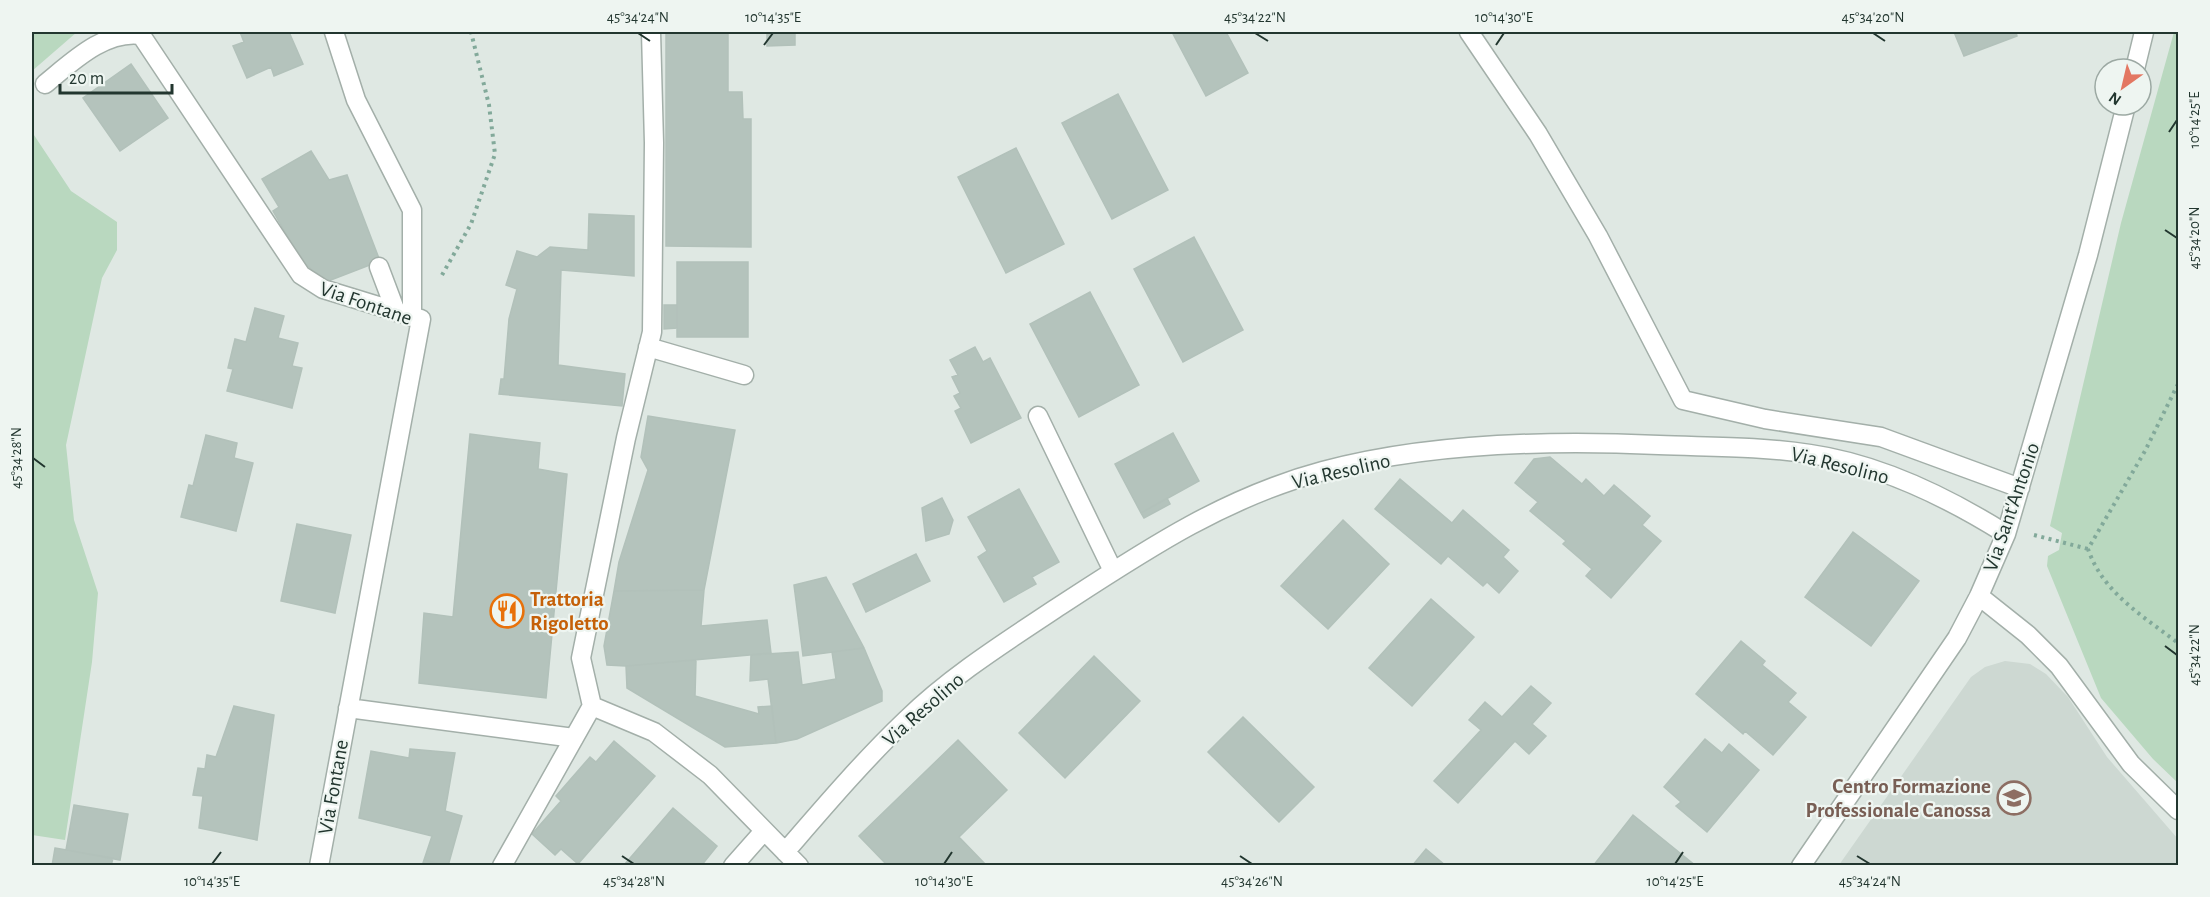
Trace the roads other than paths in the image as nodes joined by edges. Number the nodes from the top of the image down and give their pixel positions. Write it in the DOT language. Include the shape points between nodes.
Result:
graph roads {
  1 [pos="334,32"];
  2 [pos="651,32"];
  3 [pos="1469,32"];
  4 [pos="2144,32"];
  5 [pos="2138,57"];
  6 [pos="45,84"];
  7 [pos="2123,117"];
  8 [pos="380,267"];
  9 [pos="410,316"];
  10 [pos="648,347"];
  11 [pos="744,375"];
  12 [pos="1038,416"];
  13 [pos="2020,488"];
  14 [pos="2007,531"];
  15 [pos="1113,571"];
  16 [pos="1979,596"];
  17 [pos="592,706"];
  18 [pos="348,708"];
  19 [pos="574,738"];
  20 [pos="2178,810"];
  21 [pos="764,831"];
  22 [pos="785,852"];
  23 [pos="319,866"];
  24 [pos="502,866"];
  25 [pos="734,866"];
  26 [pos="799,866"];
  27 [pos="1801,866"];
  1 -- 9 [label="street" via="356,100 412,210"];
  2 -- 10 [label="street" via="654,143 652,332"];
  3 -- 13 [label="street" via="1538,134 1598,236 1683,400 1765,420 1881,437"];
  4 -- 5 [label="street"];
  6 -- 9 [label="street, Via Fontane" via="95,45 141,34 301,275 323,288"];
  7 -- 13 [label="street, Via Sant'Antonio" via="2088,255"];
  8 -- 9 [label="street"];
  9 -- 18 [label="street, Via Fontane"];
  10 -- 11 [label="street"];
  10 -- 17 [label="street" via="581,658"];
  12 -- 15 [label="street"];
  13 -- 14 [label="street, Via Sant'Antonio"];
  14 -- 15 [label="street, Via Resolino" via="1913,485 1812,454 1567,443 1414,454 1319,472 1205,516"];
  14 -- 16 [label="street, Via Sant'Antonio"];
  15 -- 22 [label="street, Via Resolino" via="935,694 905,720"];
  16 -- 20 [label="street" via="2059,666 2131,764"];
  16 -- 27 [label="street, Via Sant'Antonio" via="1957,638"];
  17 -- 19 [label="street"];
  17 -- 21 [label="street" via="654,732 710,776"];
  18 -- 19 [label="street"];
  18 -- 23 [label="street, Via Fontane"];
  19 -- 24 [label="street"];
  21 -- 22 [label="street"];
  21 -- 25 [label="street"];
  22 -- 26 [label="street"];
}
